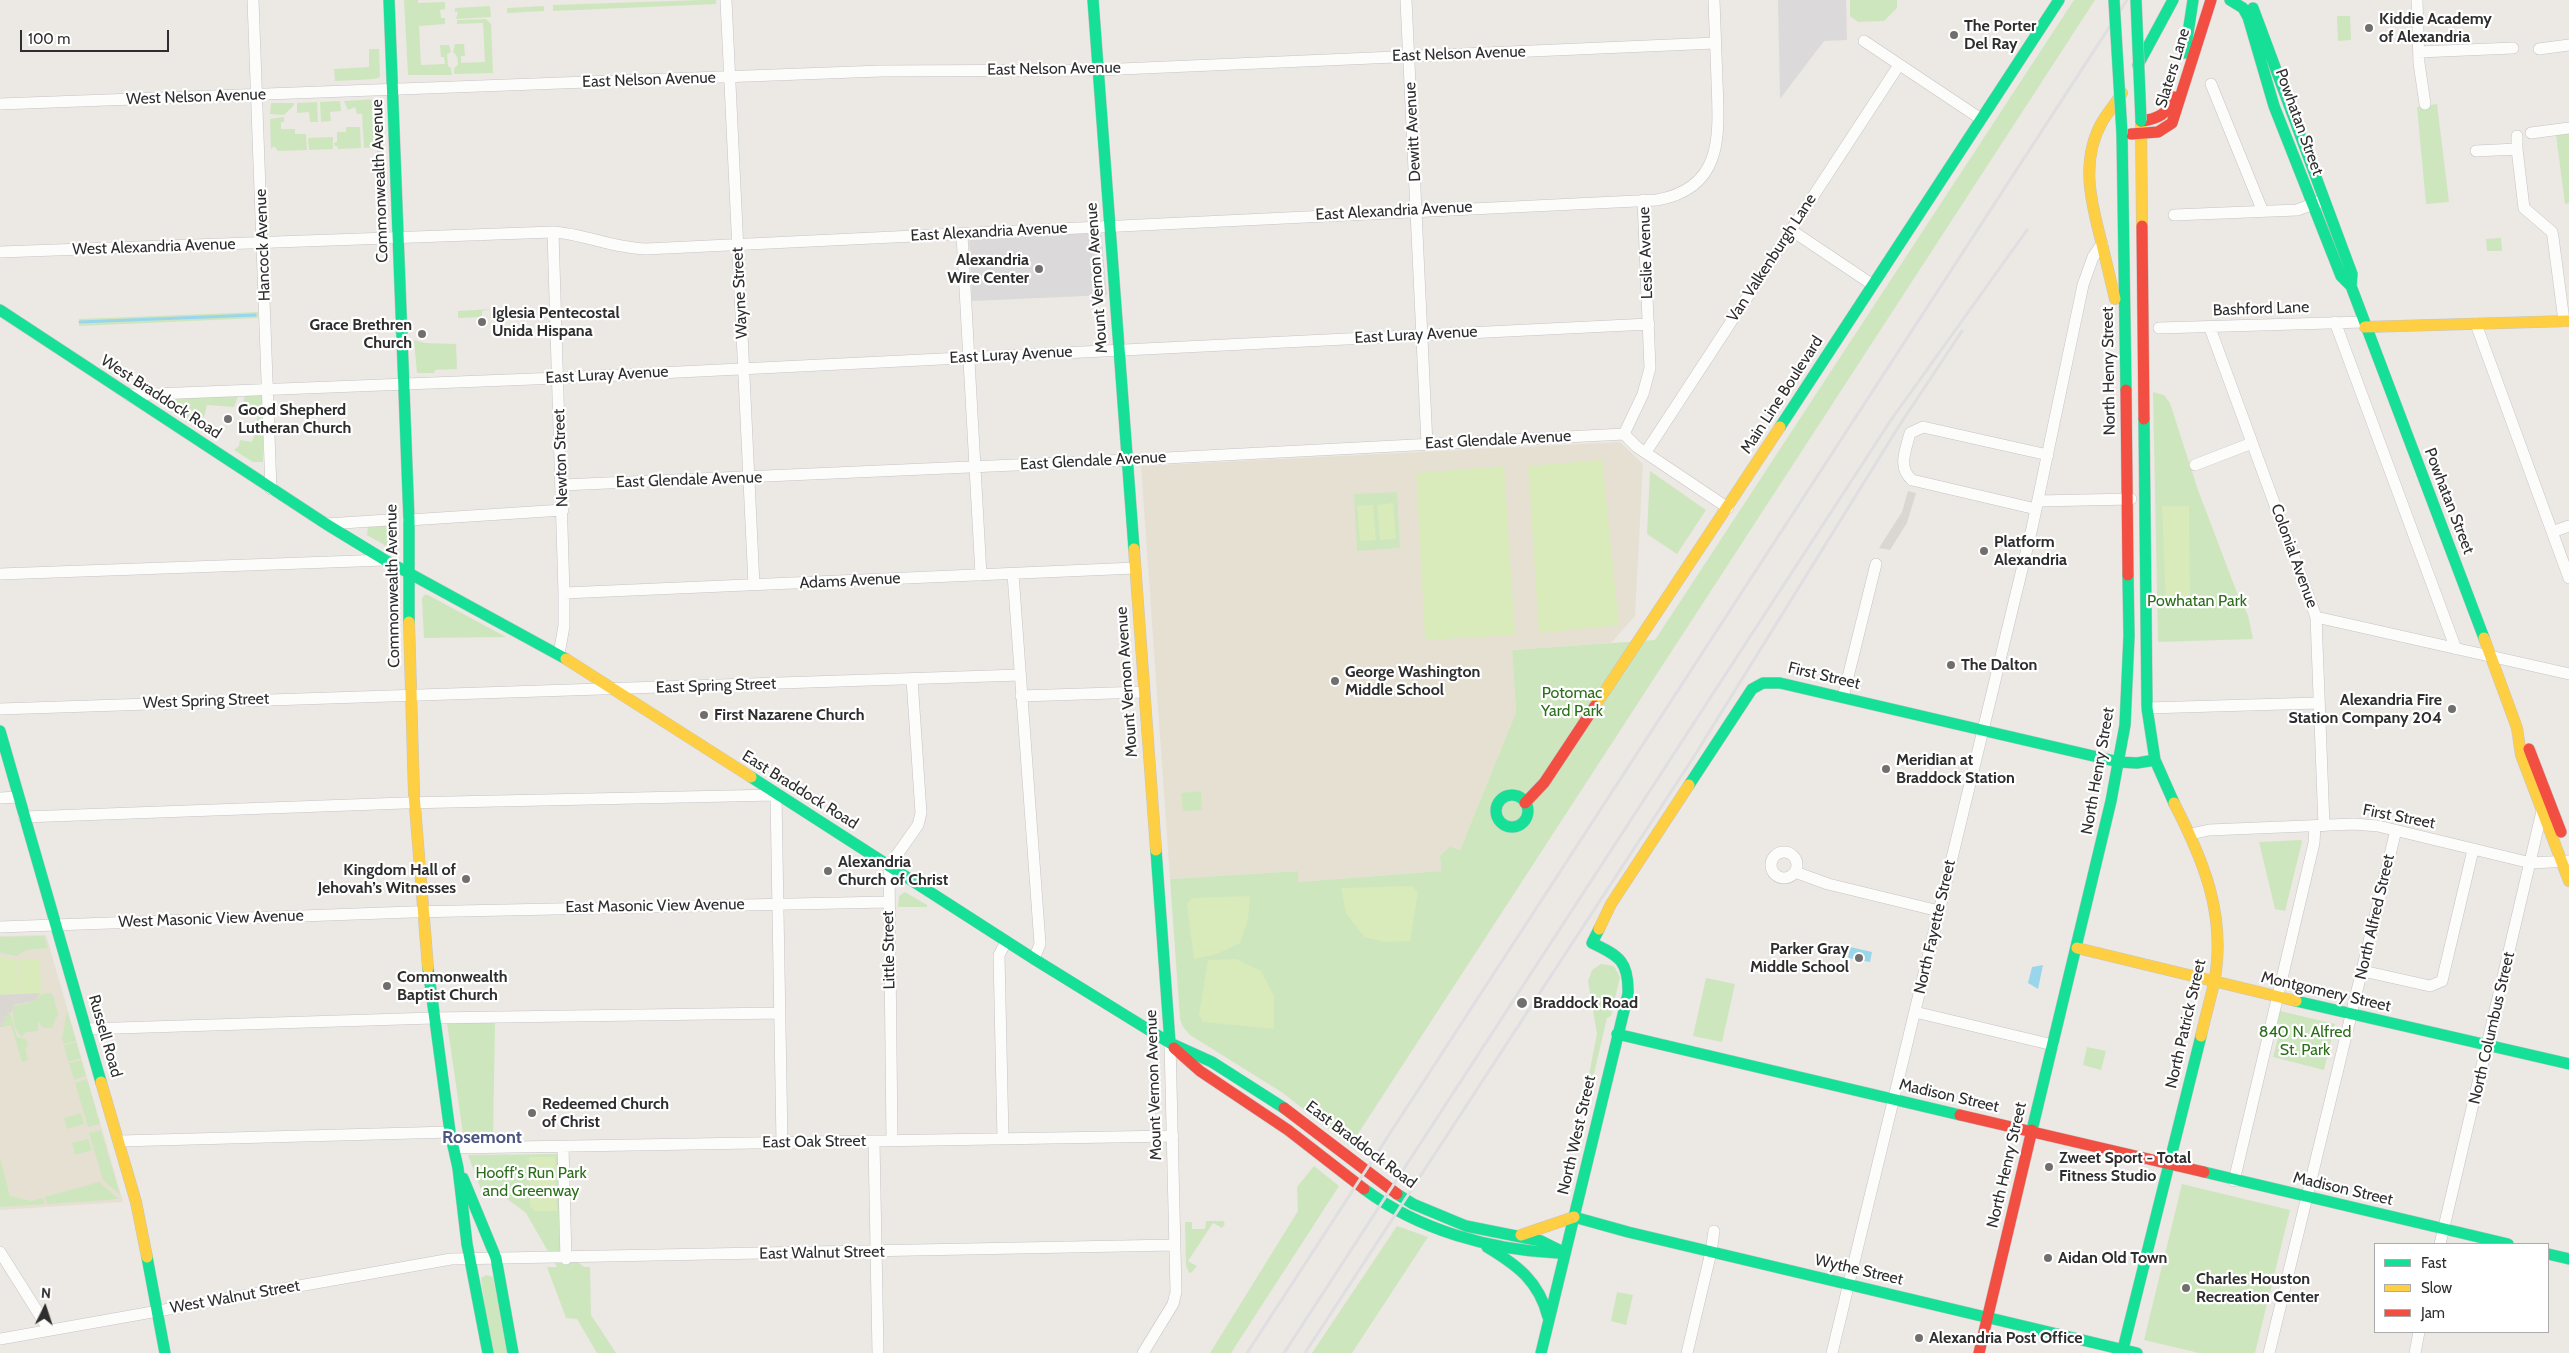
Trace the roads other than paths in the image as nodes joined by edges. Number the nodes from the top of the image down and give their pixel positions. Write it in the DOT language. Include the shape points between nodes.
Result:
graph roads {
  1 [pos="252,0"];
  2 [pos="390,0"];
  3 [pos="726,0"];
  4 [pos="1093,0"];
  5 [pos="1406,0"];
  6 [pos="1714,0"];
  7 [pos="2059,0"];
  8 [pos="2114,0"];
  9 [pos="2136,0"];
  10 [pos="2173,0"];
  11 [pos="2194,0"];
  12 [pos="2211,0"];
  13 [pos="2230,0"];
  14 [pos="2417,0"];
  15 [pos="2248,3"];
  16 [pos="1864,42"];
  17 [pos="1716,43"];
  18 [pos="2569,45"];
  19 [pos="2513,48"];
  20 [pos="2539,49"];
  21 [pos="2419,52"];
  22 [pos="1409,56"];
  23 [pos="1899,65"];
  24 [pos="1098,70"];
  25 [pos="730,76"];
  26 [pos="2211,84"];
  27 [pos="393,90"];
  28 [pos="257,95"];
  29 [pos="0,104"];
  30 [pos="2425,104"];
  31 [pos="1981,119"];
  32 [pos="2141,122"];
  33 [pos="2569,128"];
  34 [pos="2531,133"];
  35 [pos="2122,134"];
  36 [pos="2142,134"];
  37 [pos="2517,136"];
  38 [pos="2517,149"];
  39 [pos="2476,150"];
  40 [pos="1643,200"];
  41 [pos="2318,202"];
  42 [pos="1416,210"];
  43 [pos="2262,212"];
  44 [pos="2174,215"];
  45 [pos="1110,225"];
  46 [pos="1791,230"];
  47 [pos="553,232"];
  48 [pos="962,235"];
  49 [pos="398,238"];
  50 [pos="263,243"];
  51 [pos="2102,244"];
  52 [pos="737,245"];
  53 [pos="0,252"];
  54 [pos="1873,285"];
  55 [pos="0,310"];
  56 [pos="2566,321"];
  57 [pos="2335,322"];
  58 [pos="1649,324"];
  59 [pos="2364,324"];
  60 [pos="2476,324"];
  61 [pos="2159,328"];
  62 [pos="2210,328"];
  63 [pos="1422,334"];
  64 [pos="1119,350"];
  65 [pos="971,357"];
  66 [pos="2124,363"];
  67 [pos="744,369"];
  68 [pos="558,378"];
  69 [pos="404,384"];
  70 [pos="268,389"];
  71 [pos="129,395"];
  72 [pos="1626,430"];
  73 [pos="2252,443"];
  74 [pos="1427,444"];
  75 [pos="1646,452"];
  76 [pos="2048,455"];
  77 [pos="1128,460"];
  78 [pos="2195,465"];
  79 [pos="976,467"];
  80 [pos="750,478"];
  81 [pos="562,485"];
  82 [pos="271,489"];
  83 [pos="2127,499"];
  84 [pos="2144,499"];
  85 [pos="2037,505"];
  86 [pos="1728,508"];
  87 [pos="563,510"];
  88 [pos="389,520"];
  89 [pos="409,520"];
  90 [pos="326,524"];
  91 [pos="2569,526"];
  92 [pos="2552,532"];
  93 [pos="385,560"];
  94 [pos="1876,564"];
  95 [pos="1135,568"];
  96 [pos="408,571"];
  97 [pos="0,574"];
  98 [pos="1013,574"];
  99 [pos="981,575"];
  100 [pos="2569,578"];
  101 [pos="754,585"];
  102 [pos="564,593"];
  103 [pos="2316,617"];
  104 [pos="2456,649"];
  105 [pos="559,654"];
  106 [pos="2491,657"];
  107 [pos="2569,674"];
  108 [pos="1020,675"];
  109 [pos="912,679"];
  110 [pos="615,690"];
  111 [pos="1143,692"];
  112 [pos="411,694"];
  113 [pos="1021,696"];
  114 [pos="1843,697"];
  115 [pos="2318,702"];
  116 [pos="2147,708"];
  117 [pos="0,709"];
  118 [pos="2517,728"];
  119 [pos="1983,730"];
  120 [pos="0,731"];
  121 [pos="2154,760"];
  122 [pos="2119,762"];
  123 [pos="776,795"];
  124 [pos="18,797"];
  125 [pos="0,798"];
  126 [pos="414,802"];
  127 [pos="1525,802"];
  128 [pos="2542,811"];
  129 [pos="24,817"];
  130 [pos="2320,826"];
  131 [pos="2396,830"];
  132 [pos="2191,834"];
  133 [pos="2473,850"];
  134 [pos="2567,860"];
  135 [pos="2531,863"];
  136 [pos="889,866"];
  137 [pos="1795,872"];
  138 [pos="2569,881"];
  139 [pos="888,902"];
  140 [pos="778,904"];
  141 [pos="422,911"];
  142 [pos="1939,911"];
  143 [pos="56,925"];
  144 [pos="0,927"];
  145 [pos="1006,942"];
  146 [pos="1592,943"];
  147 [pos="2077,948"];
  148 [pos="1034,959"];
  149 [pos="2363,970"];
  150 [pos="2214,982"];
  151 [pos="2277,997"];
  152 [pos="1916,1012"];
  153 [pos="779,1013"];
  154 [pos="2352,1014"];
  155 [pos="433,1018"];
  156 [pos="86,1029"];
  157 [pos="1617,1034"];
  158 [pos="1170,1043"];
  159 [pos="2053,1045"];
  160 [pos="2488,1045"];
  161 [pos="2569,1064"];
  162 [pos="1894,1099"];
  163 [pos="450,1132"];
  164 [pos="2031,1132"];
  165 [pos="1173,1136"];
  166 [pos="1003,1138"];
  167 [pos="892,1140"];
  168 [pos="120,1141"];
  169 [pos="874,1141"];
  170 [pos="782,1143"];
  171 [pos="563,1147"];
  172 [pos="454,1148"];
  173 [pos="2170,1166"];
  174 [pos="458,1168"];
  175 [pos="2234,1181"];
  176 [pos="2308,1197"];
  177 [pos="1574,1217"];
  178 [pos="2444,1229"];
  179 [pos="1714,1231"];
  180 [pos="1510,1236"];
  181 [pos="1475,1240"];
  182 [pos="2440,1243"];
  183 [pos="2504,1243"];
  184 [pos="1174,1245"];
  185 [pos="877,1251"];
  186 [pos="0,1252"];
  187 [pos="1565,1252"];
  188 [pos="1712,1252"];
  189 [pos="2549,1254"];
  190 [pos="470,1258"];
  191 [pos="496,1258"];
  192 [pos="566,1258"];
  193 [pos="2569,1258"];
  194 [pos="1849,1284"];
  195 [pos="157,1311"];
  196 [pos="1987,1317"];
  197 [pos="1549,1322"];
  198 [pos="49,1330"];
  199 [pos="2420,1333"];
  200 [pos="0,1339"];
  201 [pos="2123,1351"];
  202 [pos="165,1353"];
  203 [pos="488,1353"];
  204 [pos="512,1353"];
  205 [pos="878,1353"];
  206 [pos="1143,1353"];
  207 [pos="1541,1353"];
  208 [pos="1686,1353"];
  209 [pos="1832,1353"];
  210 [pos="1979,1353"];
  211 [pos="2137,1353"];
  212 [pos="2269,1353"];
  213 [pos="2414,1353"];
  1 -- 28 [label="street, Hancock Avenue"];
  2 -- 27 [label="main road, Commonwealth Avenue"];
  3 -- 25 [label="street, Wayne Street"];
  4 -- 24 [label="main road, Mount Vernon Avenue"];
  5 -- 22 [label="street, Dewitt Avenue"];
  6 -- 17 [label="street, Leslie Avenue"];
  7 -- 31 [label="main road, Main Line Boulevard"];
  8 -- 35 [label="main road, North Henry Street, bridge"];
  9 -- 32 [label="main road, North Henry Street, bridge"];
  10 -- 51 [label="main road" via="2103,122 2090,152 2087,182"];
  11 -- 32 [label="main road, Slaters Lane" via="2186,50 2172,104 2162,118"];
  12 -- 36 [label="main road, Slaters Lane" via="2175,117 2165,129"];
  13 -- 15 [label="main road, Powhatan Street"];
  14 -- 21 [label="street"];
  15 -- 41 [label="main road, Powhatan Street" via="2248,17 2274,106"];
  16 -- 23 [label="street"];
  17 -- 22 [label="street, East Nelson Avenue"];
  17 -- 40 [label="street, Leslie Avenue" via="1719,133 1711,162 1686,191 1666,198"];
  18 -- 20 [label="street"];
  19 -- 21 [label="street"];
  21 -- 30 [label="street"];
  22 -- 24 [label="street, East Nelson Avenue"];
  22 -- 42 [label="street, Dewitt Avenue"];
  23 -- 31 [label="street"];
  23 -- 46 [label="street, Van Valkenburgh Lane"];
  24 -- 25 [label="street, East Nelson Avenue" via="881,71"];
  24 -- 45 [label="main road, Mount Vernon Avenue"];
  25 -- 27 [label="street, East Nelson Avenue"];
  25 -- 52 [label="street, Wayne Street"];
  26 -- 43 [label="street"];
  27 -- 28 [label="street, West Nelson Avenue"];
  27 -- 49 [label="main road, Commonwealth Avenue"];
  28 -- 29 [label="street, West Nelson Avenue"];
  28 -- 50 [label="street, Hancock Avenue"];
  31 -- 54 [label="main road, Main Line Boulevard"];
  32 -- 36 [label="main road, North Henry Street"];
  33 -- 34 [label="street"];
  35 -- 36 [label="main road, Slaters Lane"];
  35 -- 66 [label="main road, North Henry Street"];
  36 -- 84 [label="main road, North Henry Street"];
  37 -- 38 [label="street"];
  38 -- 39 [label="street"];
  38 -- 56 [label="street" via="2524,208 2552,232"];
  40 -- 42 [label="street, East Alexandria Avenue"];
  40 -- 58 [label="street, Leslie Avenue"];
  41 -- 43 [label="street" via="2297,210"];
  41 -- 59 [label="main road, Powhatan Street" via="2341,276 2350,286"];
  42 -- 45 [label="street, East Alexandria Avenue"];
  42 -- 63 [label="street, Dewitt Avenue"];
  43 -- 44 [label="street"];
  45 -- 48 [label="street, East Alexandria Avenue"];
  45 -- 64 [label="main road, Mount Vernon Avenue"];
  46 -- 54 [label="street"];
  46 -- 75 [label="street, Van Valkenburgh Lane"];
  47 -- 49 [label="street, East Alexandria Avenue"];
  47 -- 52 [label="street, East Alexandria Avenue" via="574,233 617,247 631,248"];
  47 -- 68 [label="street, Newton Street"];
  48 -- 52 [label="street, East Alexandria Avenue"];
  48 -- 65 [label="street"];
  49 -- 50 [label="street, West Alexandria Avenue"];
  49 -- 69 [label="main road, Commonwealth Avenue"];
  50 -- 53 [label="street, West Alexandria Avenue"];
  50 -- 70 [label="street, Hancock Avenue"];
  51 -- 66 [label="main road" via="2111,275"];
  51 -- 76 [label="street, North Fayette Street" via="2083,285"];
  52 -- 67 [label="street, Wayne Street"];
  54 -- 86 [label="main road, Main Line Boulevard"];
  55 -- 71 [label="main road, West Braddock Road"];
  56 -- 60 [label="main road, Bashford Lane"];
  57 -- 59 [label="street, Bashford Lane"];
  57 -- 62 [label="street, Bashford Lane"];
  57 -- 104 [label="street"];
  58 -- 63 [label="street, East Luray Avenue"];
  58 -- 72 [label="street, Leslie Avenue" via="1649,376"];
  59 -- 60 [label="main road, Bashford Lane"];
  59 -- 106 [label="main road, Powhatan Street"];
  60 -- 92 [label="street"];
  61 -- 62 [label="street, Bashford Lane"];
  62 -- 73 [label="street, Colonial Avenue"];
  63 -- 64 [label="street, East Luray Avenue"];
  63 -- 74 [label="street, Dewitt Avenue"];
  64 -- 65 [label="street, East Luray Avenue"];
  64 -- 77 [label="main road, Mount Vernon Avenue"];
  65 -- 67 [label="street, East Luray Avenue"];
  65 -- 79 [label="street"];
  66 -- 83 [label="main road, North Henry Street"];
  67 -- 68 [label="street, East Luray Avenue"];
  67 -- 80 [label="street, Wayne Street"];
  68 -- 69 [label="street, East Luray Avenue"];
  68 -- 81 [label="street, Newton Street"];
  69 -- 70 [label="street, East Luray Avenue"];
  69 -- 89 [label="main road, Commonwealth Avenue"];
  70 -- 71 [label="street, East Luray Avenue"];
  70 -- 82 [label="street, Hancock Avenue"];
  71 -- 82 [label="main road, West Braddock Road"];
  72 -- 74 [label="street, East Glendale Avenue"];
  72 -- 75 [label="street" via="1637,447"];
  73 -- 78 [label="street"];
  73 -- 103 [label="street, Colonial Avenue"];
  74 -- 77 [label="street, East Glendale Avenue"];
  75 -- 86 [label="street"];
  76 -- 85 [label="street, North Fayette Street"];
  76 -- 85 [label="street" via="1923,427 1910,433 1902,466 1912,480"];
  77 -- 79 [label="street, East Glendale Avenue"];
  77 -- 95 [label="main road, Mount Vernon Avenue"];
  79 -- 80 [label="street, East Glendale Avenue"];
  79 -- 99 [label="street"];
  80 -- 81 [label="street, East Glendale Avenue"];
  80 -- 101 [label="street, Wayne Street"];
  81 -- 87 [label="street, Newton Street"];
  82 -- 90 [label="main road, West Braddock Road"];
  83 -- 84 [label="street"];
  83 -- 85 [label="street"];
  83 -- 122 [label="main road, North Henry Street" via="2129,674"];
  84 -- 116 [label="main road, North Henry Street"];
  85 -- 119 [label="street, North Fayette Street"];
  86 -- 127 [label="main road, Main Line Boulevard" via="1544,783"];
  87 -- 89 [label="street"];
  87 -- 102 [label="street, Newton Street"];
  88 -- 90 [label="street"];
  89 -- 96 [label="main road, Commonwealth Avenue"];
  90 -- 93 [label="main road, West Braddock Road"];
  91 -- 92 [label="street"];
  92 -- 100 [label="street"];
  93 -- 96 [label="main road, West Braddock Road"];
  93 -- 97 [label="street"];
  94 -- 114 [label="street"];
  95 -- 98 [label="street, Adams Avenue"];
  95 -- 111 [label="main road, Mount Vernon Avenue"];
  96 -- 105 [label="main road, East Braddock Road"];
  96 -- 112 [label="main road, Commonwealth Avenue"];
  98 -- 99 [label="street, Adams Avenue"];
  98 -- 108 [label="street"];
  99 -- 101 [label="street, Adams Avenue"];
  101 -- 102 [label="street, Adams Avenue"];
  102 -- 105 [label="street, Newton Street" via="564,626"];
  103 -- 104 [label="street"];
  103 -- 115 [label="street, Colonial Avenue"];
  104 -- 106 [label="street"];
  105 -- 110 [label="main road, East Braddock Road"];
  106 -- 107 [label="street"];
  106 -- 118 [label="main road, Powhatan Street"];
  108 -- 109 [label="street, East Spring Street"];
  108 -- 113 [label="street"];
  109 -- 110 [label="street, East Spring Street"];
  109 -- 136 [label="street" via="921,813 918,824"];
  110 -- 112 [label="street, East Spring Street"];
  110 -- 123 [label="main road, East Braddock Road"];
  111 -- 113 [label="street"];
  111 -- 158 [label="main road, Mount Vernon Avenue"];
  112 -- 117 [label="street, West Spring Street"];
  112 -- 126 [label="main road, Commonwealth Avenue"];
  113 -- 148 [label="street" via="1040,944"];
  114 -- 119 [label="main road, First Street"];
  114 -- 146 [label="main road, First Street" via="1776,682 1763,683 1752,689 1611,904"];
  115 -- 116 [label="street"];
  115 -- 130 [label="street, Colonial Avenue"];
  116 -- 121 [label="main road, North Patrick Street"];
  118 -- 128 [label="main road, Powhatan Street" via="2521,755"];
  118 -- 134 [label="main road, Powhatan Street" via="2531,752"];
  119 -- 122 [label="main road, First Street"];
  119 -- 142 [label="street, North Fayette Street"];
  120 -- 124 [label="main road, Russell Road"];
  121 -- 122 [label="main road, First Street"];
  121 -- 132 [label="main road, North Patrick Street"];
  122 -- 147 [label="main road, North Henry Street"];
  123 -- 126 [label="street"];
  123 -- 136 [label="main road, East Braddock Road"];
  123 -- 140 [label="street"];
  124 -- 125 [label="street"];
  124 -- 129 [label="main road, Russell Road"];
  126 -- 129 [label="street"];
  126 -- 141 [label="main road, Commonwealth Avenue"];
  128 -- 134 [label="main road, Powhatan Street"];
  128 -- 135 [label="street, North Columbus Street"];
  129 -- 143 [label="main road, Russell Road"];
  130 -- 131 [label="street, First Street" via="2354,824"];
  130 -- 132 [label="street, First Street" via="2209,830"];
  130 -- 151 [label="street, Colonial Avenue"];
  131 -- 133 [label="street, First Street"];
  131 -- 149 [label="street, North Alfred Street"];
  132 -- 150 [label="main road, North Patrick Street" via="2214,896 2219,930"];
  133 -- 135 [label="street, First Street"];
  133 -- 149 [label="street" via="2442,980 2430,986"];
  134 -- 135 [label="street, First Street"];
  134 -- 138 [label="main road, Powhatan Street"];
  135 -- 160 [label="street, North Columbus Street"];
  136 -- 139 [label="street, Little Street"];
  136 -- 145 [label="main road, East Braddock Road"];
  137 -- 142 [label="street" via="1814,880"];
  139 -- 140 [label="street, East Masonic View Avenue"];
  139 -- 167 [label="street, Little Street"];
  140 -- 141 [label="street, East Masonic View Avenue"];
  140 -- 153 [label="street"];
  141 -- 143 [label="street, West Masonic View Avenue"];
  141 -- 155 [label="main road, Commonwealth Avenue"];
  142 -- 152 [label="street, North Fayette Street"];
  143 -- 144 [label="street, West Masonic View Avenue"];
  143 -- 156 [label="main road, Russell Road"];
  145 -- 148 [label="main road, East Braddock Road"];
  145 -- 166 [label="street" via="999,955"];
  146 -- 157 [label="main road, North West Street" via="1620,956 1629,972 1628,994"];
  147 -- 150 [label="main road, Montgomery Street"];
  147 -- 159 [label="main road, North Henry Street"];
  148 -- 158 [label="main road, East Braddock Road"];
  149 -- 154 [label="street, North Alfred Street"];
  150 -- 151 [label="main road, Montgomery Street"];
  150 -- 173 [label="main road, North Patrick Street"];
  151 -- 154 [label="main road, Montgomery Street"];
  151 -- 175 [label="street, Colonial Avenue"];
  152 -- 159 [label="street"];
  152 -- 162 [label="street, North Fayette Street"];
  153 -- 155 [label="street"];
  153 -- 170 [label="street"];
  154 -- 160 [label="main road, Montgomery Street"];
  154 -- 176 [label="street, North Alfred Street"];
  155 -- 156 [label="street"];
  155 -- 163 [label="main road, Commonwealth Avenue"];
  156 -- 168 [label="main road, Russell Road"];
  157 -- 162 [label="main road, Madison Street"];
  157 -- 177 [label="main road, North West Street"];
  158 -- 165 [label="street, Mount Vernon Avenue"];
  158 -- 180 [label="main road, East Braddock Road" via="1212,1062 1276,1103 1382,1185 1413,1204 1466,1226"];
  158 -- 181 [label="main road, East Braddock Road" via="1191,1065 1292,1133 1368,1193 1424,1224"];
  159 -- 164 [label="main road, North Henry Street"];
  160 -- 161 [label="main road, Montgomery Street"];
  160 -- 178 [label="street, North Columbus Street"];
  162 -- 164 [label="main road, Madison Street"];
  162 -- 194 [label="street, North Fayette Street"];
  163 -- 168 [label="street"];
  163 -- 172 [label="main road, Commonwealth Avenue"];
  164 -- 173 [label="main road, Madison Street"];
  164 -- 196 [label="main road, North Henry Street"];
  165 -- 166 [label="street, East Oak Street"];
  165 -- 184 [label="street, Mount Vernon Avenue"];
  166 -- 167 [label="street, East Oak Street"];
  167 -- 169 [label="street, East Oak Street"];
  168 -- 195 [label="main road, Russell Road" via="136,1202"];
  169 -- 170 [label="street, East Oak Street"];
  169 -- 185 [label="street"];
  170 -- 171 [label="street, East Oak Street"];
  171 -- 172 [label="street, East Oak Street"];
  171 -- 192 [label="street"];
  172 -- 174 [label="main road, Commonwealth Avenue"];
  173 -- 175 [label="main road, Madison Street"];
  173 -- 201 [label="main road, North Patrick Street"];
  174 -- 190 [label="main road, Commonwealth Avenue"];
  174 -- 191 [label="main road, Commonwealth Avenue"];
  175 -- 176 [label="main road, Madison Street"];
  176 -- 178 [label="main road, Madison Street"];
  176 -- 212 [label="street, North Alfred Street"];
  177 -- 180 [label="main road" via="1538,1232"];
  177 -- 187 [label="main road, North West Street"];
  177 -- 188 [label="main road, Wythe Street"];
  178 -- 182 [label="street, North Columbus Street"];
  178 -- 183 [label="main road, Madison Street"];
  179 -- 188 [label="street"];
  180 -- 187 [label="main road, East Braddock Road" via="1541,1241"];
  181 -- 187 [label="main road, East Braddock Road" via="1539,1252"];
  181 -- 197 [label="main road" via="1520,1268 1534,1281 1545,1298"];
  184 -- 185 [label="street, East Walnut Street"];
  184 -- 206 [label="street, Mount Vernon Avenue" via="1176,1292 1173,1304"];
  185 -- 192 [label="street, East Walnut Street"];
  185 -- 205 [label="street"];
  186 -- 198 [label="street"];
  187 -- 197 [label="main road, North West Street"];
  188 -- 194 [label="main road, Wythe Street"];
  188 -- 208 [label="street"];
  189 -- 193 [label="main road"];
  190 -- 191 [label="street, East Walnut Street"];
  190 -- 195 [label="street, West Walnut Street"];
  190 -- 203 [label="main road, Commonwealth Avenue"];
  191 -- 192 [label="street, East Walnut Street"];
  191 -- 204 [label="main road, Commonwealth Avenue"];
  194 -- 196 [label="main road, Wythe Street"];
  194 -- 209 [label="street, North Fayette Street"];
  195 -- 198 [label="street, West Walnut Street"];
  195 -- 202 [label="main road, Russell Road"];
  196 -- 201 [label="main road, Wythe Street"];
  196 -- 210 [label="main road, North Henry Street"];
  197 -- 207 [label="main road, North West Street"];
  198 -- 200 [label="street, West Walnut Street"];
  199 -- 213 [label="street"];
  201 -- 211 [label="main road, Wythe Street"];
}
